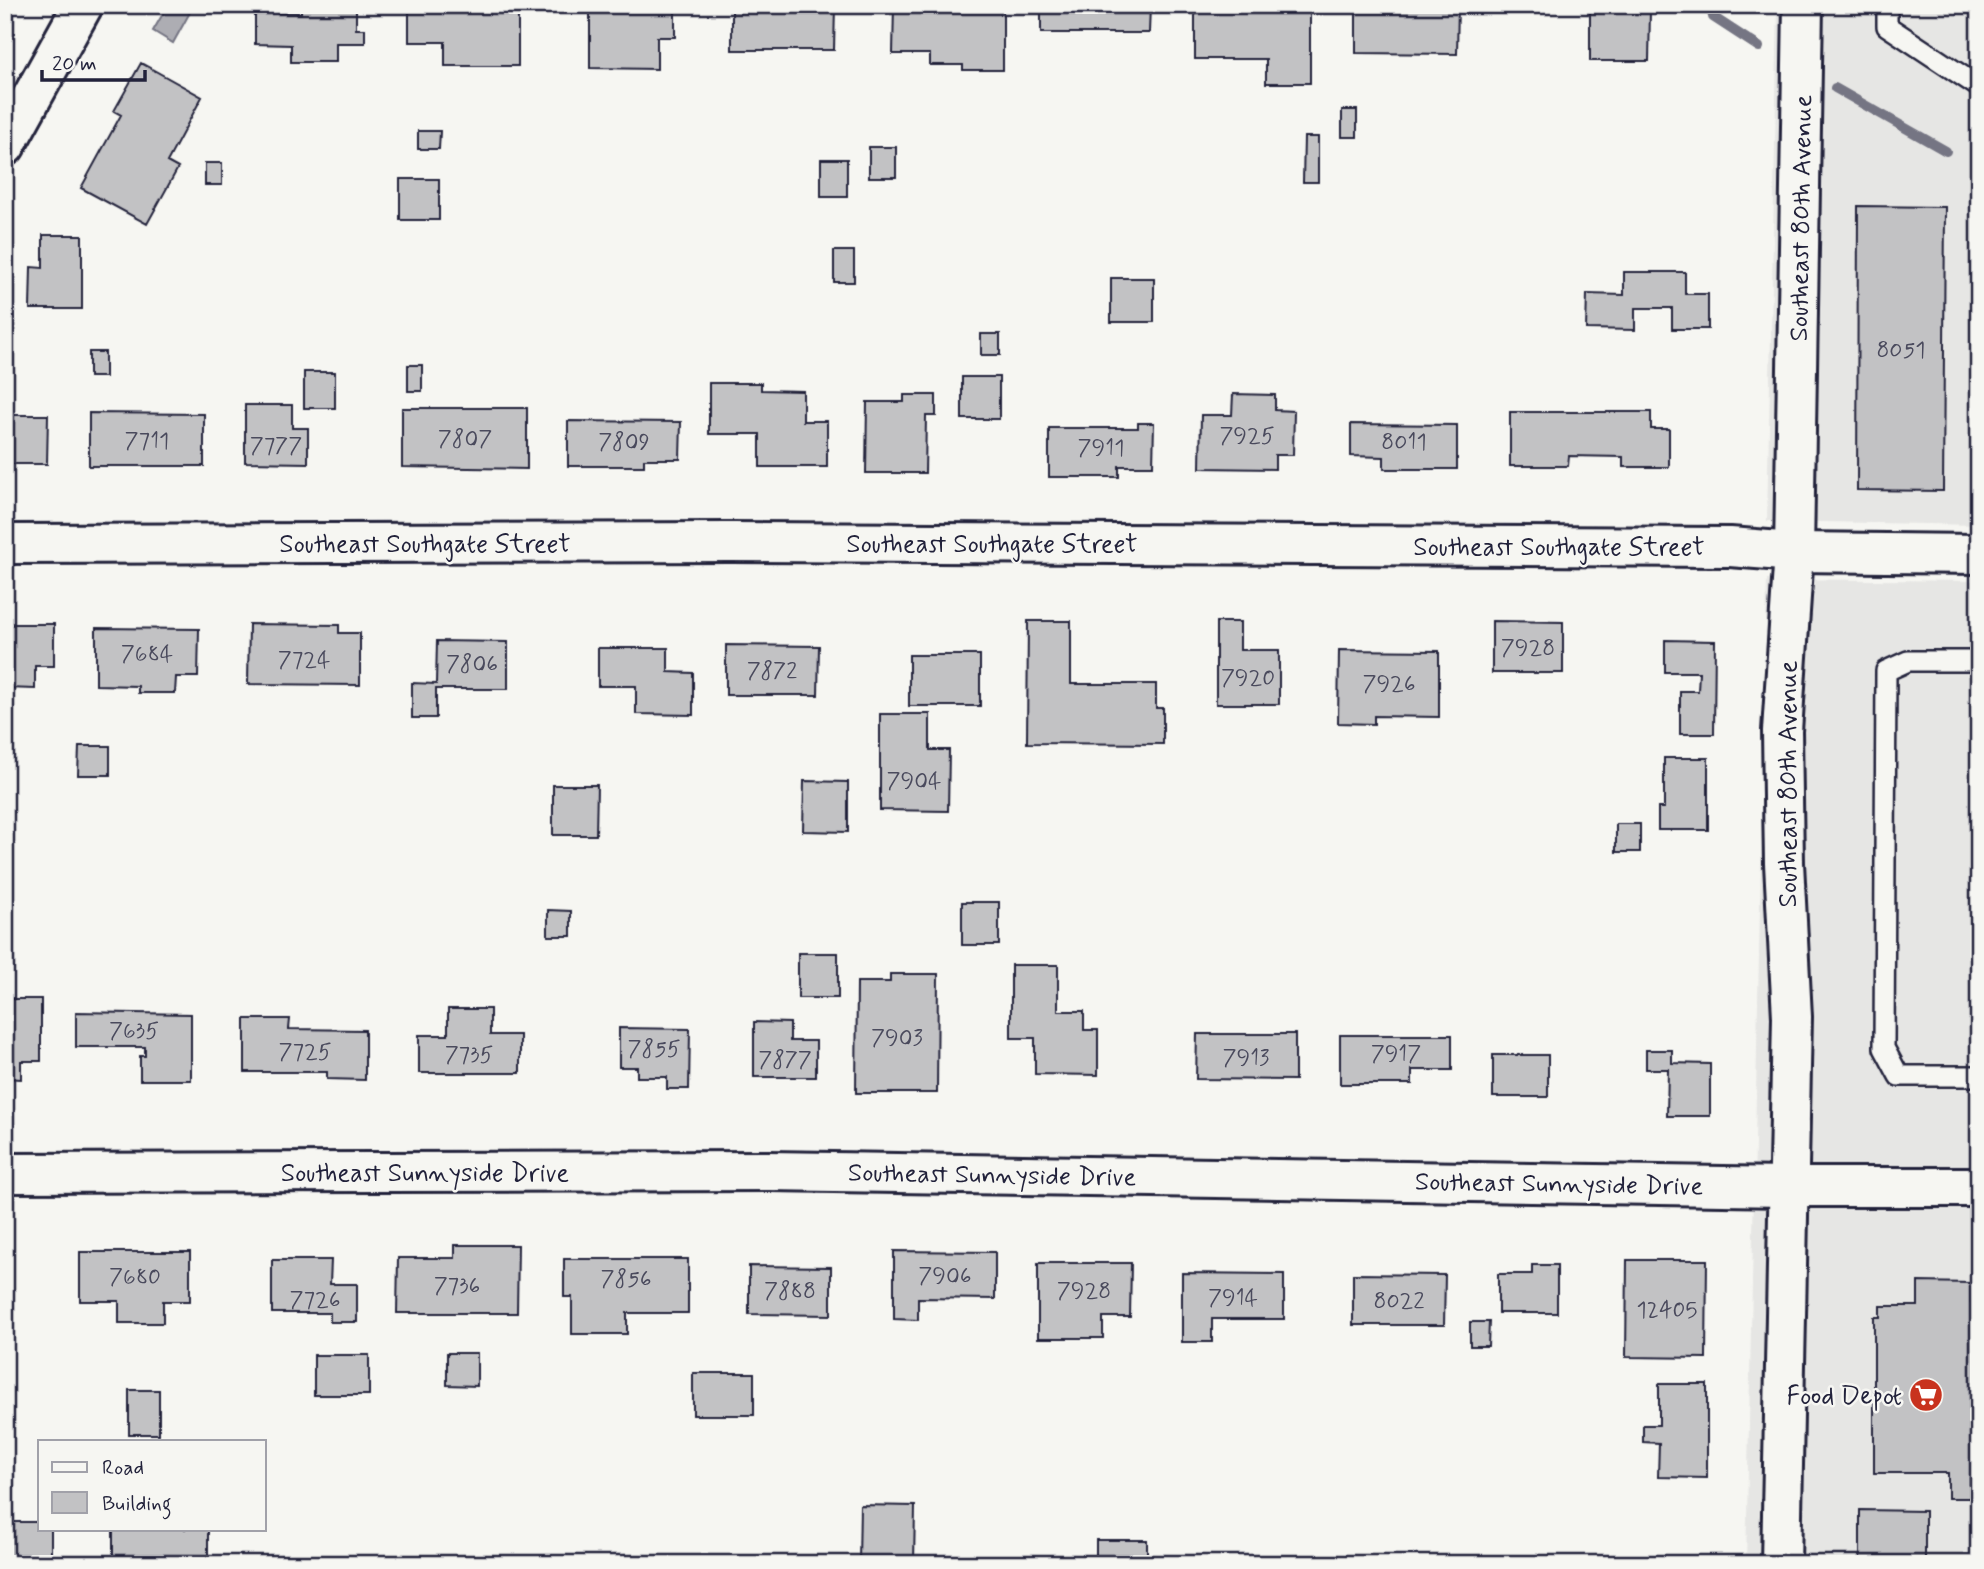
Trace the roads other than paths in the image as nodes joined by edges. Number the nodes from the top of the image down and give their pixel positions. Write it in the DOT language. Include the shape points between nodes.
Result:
graph roads {
  1 [pos="83,5"];
  2 [pos="1803,5"];
  3 [pos="1887,5"];
  4 [pos="1979,88"];
  5 [pos="5,146"];
  6 [pos="5,544"];
  7 [pos="1794,552"];
  8 [pos="1979,554"];
  9 [pos="1979,661"];
  10 [pos="1979,1076"];
  11 [pos="5,1173"];
  12 [pos="1787,1187"];
  13 [pos="1979,1187"];
  14 [pos="1781,1564"];
  1 -- 5 [label="street"];
  2 -- 7 [label="street, Southeast 80th Avenue"];
  3 -- 4 [label="lane" via="1887,26"];
  6 -- 7 [label="street, Southeast Southgate Street" via="731,541 1730,547"];
  7 -- 8 [label="street, Southeast Southgate Street"];
  7 -- 12 [label="street, Southeast 80th Avenue" via="1782,731 1792,1017"];
  9 -- 10 [label="lane" via="1908,661 1886,671 1884,1048 1899,1076"];
  11 -- 12 [label="street, Southeast Sunnyside Drive" via="769,1171"];
  12 -- 13 [label="street, Southeast Sunnyside Drive"];
  12 -- 14 [label="street, Southeast 80th Avenue"];
}
